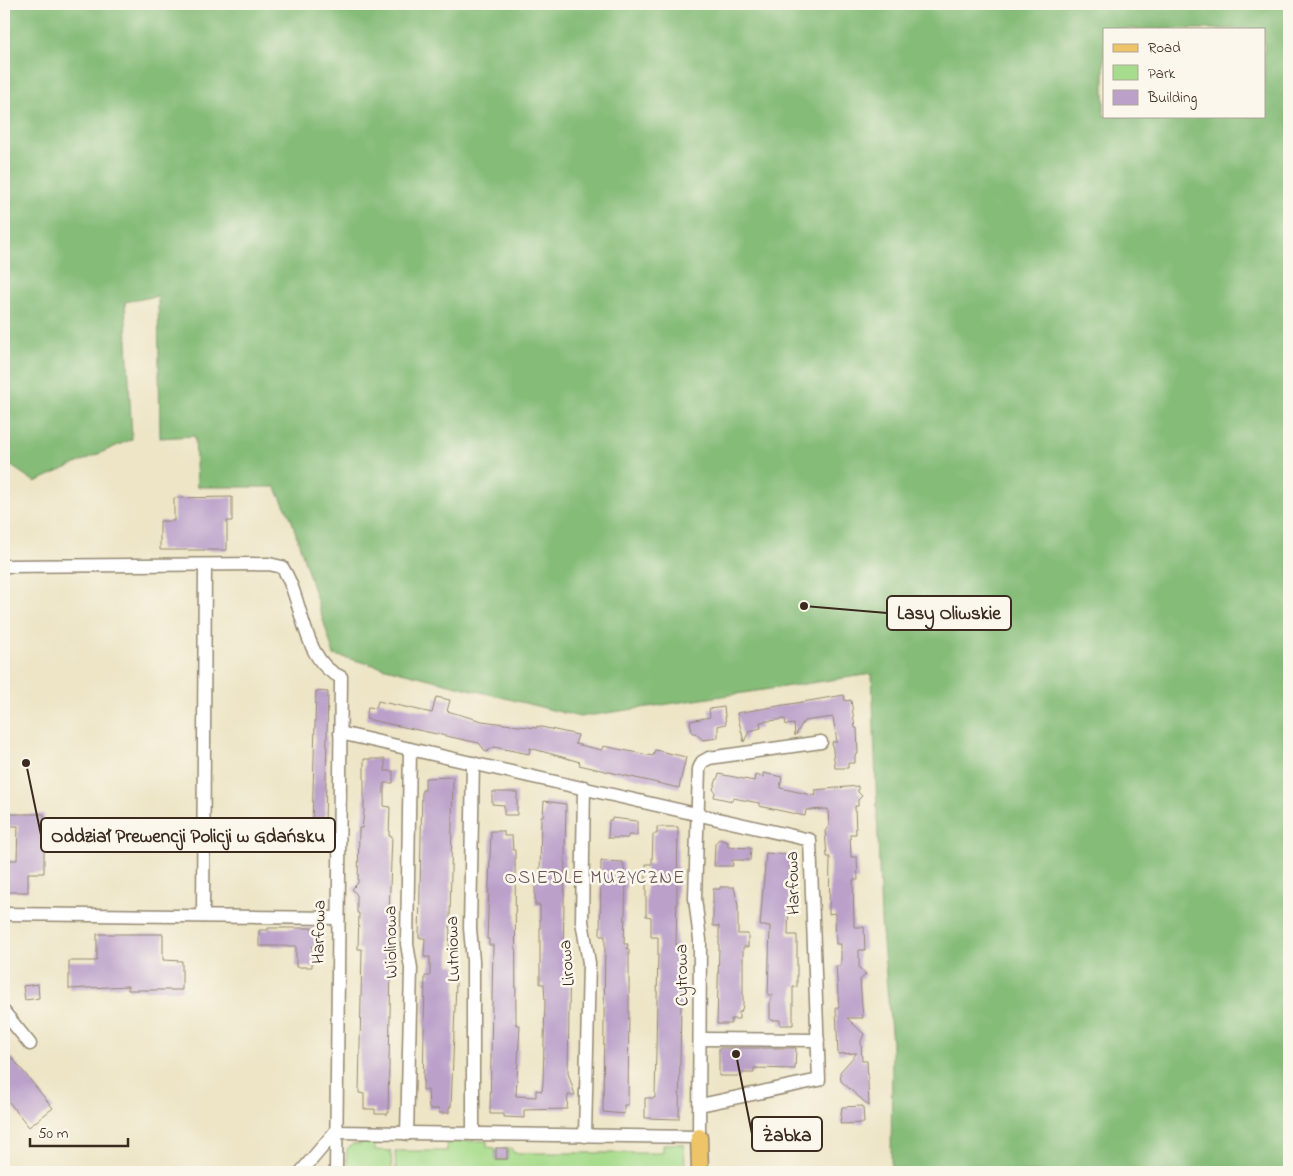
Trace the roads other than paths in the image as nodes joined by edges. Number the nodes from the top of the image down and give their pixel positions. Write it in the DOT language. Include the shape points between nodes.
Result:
graph roads {
  1 [pos="205,565"];
  2 [pos="4,566"];
  3 [pos="340,733"];
  4 [pos="822,742"];
  5 [pos="410,749"];
  6 [pos="473,763"];
  7 [pos="584,787"];
  8 [pos="697,813"];
  9 [pos="4,914"];
  10 [pos="203,916"];
  11 [pos="338,918"];
  12 [pos="4,1012"];
  13 [pos="701,1039"];
  14 [pos="818,1040"];
  15 [pos="30,1044"];
  16 [pos="700,1105"];
  17 [pos="335,1132"];
  18 [pos="407,1134"];
  19 [pos="473,1134"];
  20 [pos="586,1136"];
  21 [pos="699,1137"];
  22 [pos="301,1172"];
  23 [pos="336,1172"];
  24 [pos="700,1172"];
  1 -- 2 [label="street"];
  1 -- 3 [label="street, Harfowa" via="269,564 282,568 290,579 312,647 322,665 341,677"];
  1 -- 10 [label="street"];
  3 -- 5 [label="street, Harfowa"];
  3 -- 11 [label="street, Harfowa"];
  4 -- 8 [label="street" via="709,758 699,769"];
  5 -- 6 [label="street, Harfowa"];
  5 -- 18 [label="street, Wiolinowa" via="407,944 411,968"];
  6 -- 7 [label="street, Harfowa"];
  6 -- 19 [label="street, Lutniowa" via="470,928 473,961"];
  7 -- 8 [label="street, Harfowa"];
  7 -- 20 [label="street, Lirowa" via="582,921 589,963"];
  8 -- 13 [label="street, Cytrowa" via="695,898 700,940"];
  8 -- 14 [label="street, Harfowa" via="810,840"];
  9 -- 10 [label="street"];
  10 -- 11 [label="street"];
  11 -- 17 [label="street, Harfowa"];
  12 -- 15 [label="street"];
  13 -- 14 [label="street"];
  13 -- 16 [label="street, Cytrowa"];
  14 -- 16 [label="street, Harfowa" via="819,1080"];
  16 -- 21 [label="street, Cytrowa"];
  17 -- 18 [label="street"];
  17 -- 22 [label="street"];
  17 -- 23 [label="street, Harfowa"];
  18 -- 19 [label="street"];
  19 -- 20 [label="street"];
  20 -- 21 [label="street"];
  21 -- 24 [label="main road"];
}
